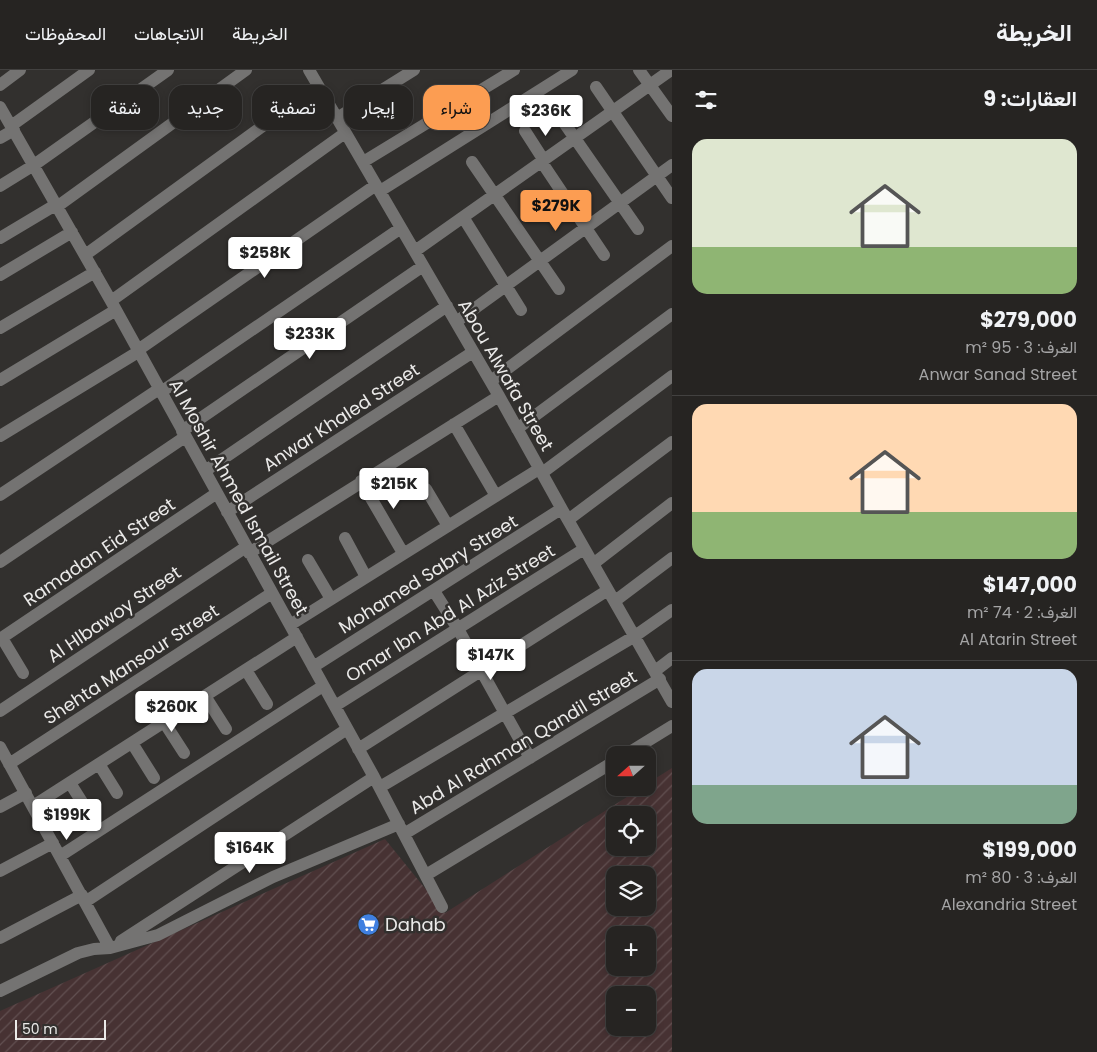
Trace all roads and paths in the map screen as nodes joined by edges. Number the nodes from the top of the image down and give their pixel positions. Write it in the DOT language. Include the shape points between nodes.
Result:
graph roads {
  1 [pos="20,70"];
  2 [pos="88,70"];
  3 [pos="168,70"];
  4 [pos="246,70"];
  5 [pos="309,70"];
  6 [pos="414,70"];
  7 [pos="514,70"];
  8 [pos="572,70"];
  9 [pos="640,70"];
  10 [pos="671,70"];
  11 [pos="500,74"];
  12 [pos="396,75"];
  13 [pos="0,85"];
  14 [pos="317,85"];
  15 [pos="650,85"];
  16 [pos="596,87"];
  17 [pos="0,106"];
  18 [pos="613,110"];
  19 [pos="334,113"];
  20 [pos="558,114"];
  21 [pos="672,116"];
  22 [pos="337,118"];
  23 [pos="12,128"];
  24 [pos="257,130"];
  25 [pos="525,131"];
  26 [pos="345,133"];
  27 [pos="575,137"];
  28 [pos="0,138"];
  29 [pos="542,160"];
  30 [pos="363,162"];
  31 [pos="472,162"];
  32 [pos="34,165"];
  33 [pos="672,165"];
  34 [pos="657,176"];
  35 [pos="0,186"];
  36 [pos="378,188"];
  37 [pos="494,194"];
  38 [pos="672,198"];
  39 [pos="620,203"];
  40 [pos="57,205"];
  41 [pos="463,217"];
  42 [pos="401,228"];
  43 [pos="586,228"];
  44 [pos="638,229"];
  45 [pos="72,232"];
  46 [pos="0,238"];
  47 [pos="672,246"];
  48 [pos="415,251"];
  49 [pos="604,254"];
  50 [pos="85,255"];
  51 [pos="540,261"];
  52 [pos="423,266"];
  53 [pos="95,272"];
  54 [pos="0,275"];
  55 [pos="506,286"];
  56 [pos="559,289"];
  57 [pos="113,306"];
  58 [pos="447,306"];
  59 [pos="521,310"];
  60 [pos="672,314"];
  61 [pos="456,322"];
  62 [pos="0,328"];
  63 [pos="138,351"];
  64 [pos="473,352"];
  65 [pos="672,376"];
  66 [pos="0,380"];
  67 [pos="491,381"];
  68 [pos="160,390"];
  69 [pos="500,396"];
  70 [pos="454,424"];
  71 [pos="517,428"];
  72 [pos="184,434"];
  73 [pos="0,436"];
  74 [pos="672,442"];
  75 [pos="205,471"];
  76 [pos="540,471"];
  77 [pos="361,482"];
  78 [pos="426,489"];
  79 [pos="217,493"];
  80 [pos="0,495"];
  81 [pos="496,496"];
  82 [pos="672,503"];
  83 [pos="227,512"];
  84 [pos="564,515"];
  85 [pos="448,526"];
  86 [pos="345,538"];
  87 [pos="584,549"];
  88 [pos="248,550"];
  89 [pos="403,553"];
  90 [pos="672,558"];
  91 [pos="308,560"];
  92 [pos="0,562"];
  93 [pos="593,564"];
  94 [pos="366,577"];
  95 [pos="434,591"];
  96 [pos="272,593"];
  97 [pos="611,596"];
  98 [pos="331,599"];
  99 [pos="672,610"];
  100 [pos="290,624"];
  101 [pos="458,629"];
  102 [pos="635,636"];
  103 [pos="297,637"];
  104 [pos="1,638"];
  105 [pos="672,658"];
  106 [pos="313,667"];
  107 [pos="246,670"];
  108 [pos="481,671"];
  109 [pos="24,673"];
  110 [pos="657,675"];
  111 [pos="323,686"];
  112 [pos="205,696"];
  113 [pos="672,700"];
  114 [pos="267,704"];
  115 [pos="334,706"];
  116 [pos="0,711"];
  117 [pos="505,713"];
  118 [pos="164,722"];
  119 [pos="672,726"];
  120 [pos="226,729"];
  121 [pos="347,729"];
  122 [pos="132,743"];
  123 [pos="640,746"];
  124 [pos="0,748"];
  125 [pos="358,749"];
  126 [pos="184,753"];
  127 [pos="530,758"];
  128 [pos="9,764"];
  129 [pos="99,764"];
  130 [pos="606,766"];
  131 [pos="154,778"];
  132 [pos="377,782"];
  133 [pos="70,783"];
  134 [pos="26,793"];
  135 [pos="117,793"];
  136 [pos="33,806"];
  137 [pos="0,807"];
  138 [pos="87,810"];
  139 [pos="401,829"];
  140 [pos="53,843"];
  141 [pos="60,856"];
  142 [pos="0,871"];
  143 [pos="426,875"];
  144 [pos="83,898"];
  145 [pos="442,907"];
  146 [pos="0,938"];
  147 [pos="110,948"];
  148 [pos="0,991"];
  1 -- 13 [label="street"];
  2 -- 23 [label="street"];
  3 -- 32 [label="street"];
  4 -- 40 [label="street"];
  5 -- 14 [label="street, Abou Alwafa Street"];
  6 -- 12 [label="street"];
  7 -- 11 [label="street"];
  8 -- 36 [label="street"];
  9 -- 15 [label="street"];
  10 -- 15 [label="street"];
  11 -- 30 [label="street"];
  12 -- 22 [label="street"];
  15 -- 18 [label="street"];
  15 -- 21 [label="street"];
  16 -- 18 [label="street"];
  17 -- 23 [label="street, Al Moshir Ahmed Ismail Street"];
  18 -- 27 [label="street"];
  18 -- 34 [label="street"];
  19 -- 22 [label="street, Abou Alwafa Street"];
  20 -- 27 [label="street"];
  22 -- 26 [label="street, Abou Alwafa Street"];
  23 -- 28 [label="street"];
  23 -- 32 [label="street, Al Moshir Ahmed Ismail Street"];
  24 -- 50 [label="street"];
  25 -- 29 [label="street"];
  26 -- 30 [label="street, Abou Alwafa Street"];
  26 -- 57 [label="street"];
  27 -- 29 [label="street"];
  27 -- 39 [label="street"];
  29 -- 37 [label="street"];
  29 -- 43 [label="street"];
  30 -- 36 [label="street, Abou Alwafa Street"];
  31 -- 37 [label="street"];
  32 -- 35 [label="street"];
  32 -- 40 [label="street, Al Moshir Ahmed Ismail Street"];
  33 -- 34 [label="street"];
  34 -- 38 [label="street"];
  34 -- 39 [label="street"];
  36 -- 42 [label="street, Abou Alwafa Street"];
  36 -- 63 [label="street"];
  37 -- 41 [label="street"];
  37 -- 51 [label="street"];
  39 -- 43 [label="street"];
  39 -- 44 [label="street"];
  40 -- 45 [label="street, Al Moshir Ahmed Ismail Street"];
  40 -- 46 [label="street"];
  41 -- 48 [label="street"];
  41 -- 55 [label="street"];
  42 -- 48 [label="street, Abou Alwafa Street"];
  42 -- 68 [label="street"];
  43 -- 49 [label="street"];
  43 -- 51 [label="street"];
  45 -- 50 [label="street, Al Moshir Ahmed Ismail Street"];
  45 -- 54 [label="street"];
  47 -- 67 [label="street"];
  48 -- 52 [label="street, Abou Alwafa Street"];
  50 -- 53 [label="street, Al Moshir Ahmed Ismail Street"];
  51 -- 55 [label="street"];
  51 -- 56 [label="street"];
  52 -- 58 [label="street, Abou Alwafa Street"];
  52 -- 72 [label="street"];
  53 -- 57 [label="street, Al Moshir Ahmed Ismail Street"];
  53 -- 62 [label="street"];
  55 -- 59 [label="street"];
  55 -- 61 [label="street"];
  57 -- 63 [label="street, Al Moshir Ahmed Ismail Street"];
  57 -- 66 [label="street"];
  58 -- 61 [label="street, Abou Alwafa Street"];
  58 -- 75 [label="street"];
  60 -- 71 [label="street"];
  61 -- 64 [label="street, Abou Alwafa Street"];
  63 -- 68 [label="street, Al Moshir Ahmed Ismail Street"];
  63 -- 73 [label="street"];
  64 -- 67 [label="street, Abou Alwafa Street"];
  64 -- 83 [label="street, Anwar Khaled Street"];
  65 -- 76 [label="street"];
  67 -- 69 [label="street, Abou Alwafa Street"];
  68 -- 72 [label="street, Al Moshir Ahmed Ismail Street"];
  68 -- 80 [label="street"];
  69 -- 70 [label="street, Al Hlbawoy Street"];
  69 -- 71 [label="street, Abou Alwafa Street"];
  70 -- 77 [label="street, Al Hlbawoy Street"];
  70 -- 81 [label="street"];
  71 -- 76 [label="street, Abou Alwafa Street"];
  72 -- 75 [label="street, Al Moshir Ahmed Ismail Street"];
  72 -- 92 [label="street"];
  74 -- 84 [label="street, Mohamed Sabry Street"];
  75 -- 79 [label="street, Al Moshir Ahmed Ismail Street"];
  76 -- 81 [label="street"];
  76 -- 84 [label="street, Abou Alwafa Street"];
  77 -- 88 [label="street, Al Hlbawoy Street"];
  77 -- 89 [label="street"];
  78 -- 85 [label="street"];
  79 -- 83 [label="street, Al Moshir Ahmed Ismail Street"];
  79 -- 104 [label="street, Ramadan Eid Street"];
  81 -- 85 [label="street"];
  82 -- 93 [label="street"];
  83 -- 88 [label="street, Al Moshir Ahmed Ismail Street"];
  84 -- 87 [label="street, Abou Alwafa Street"];
  84 -- 95 [label="street, Mohamed Sabry Street"];
  85 -- 89 [label="street"];
  86 -- 94 [label="street"];
  87 -- 93 [label="street, Abou Alwafa Street"];
  87 -- 101 [label="street, Omar Ibn Abd Al Aziz Street"];
  88 -- 96 [label="street, Al Moshir Ahmed Ismail Street"];
  88 -- 116 [label="street, Al Hlbawoy Street"];
  89 -- 94 [label="street"];
  90 -- 97 [label="street"];
  91 -- 98 [label="street"];
  93 -- 97 [label="street, Abou Alwafa Street"];
  94 -- 98 [label="street"];
  95 -- 101 [label="street"];
  95 -- 106 [label="street, Mohamed Sabry Street"];
  96 -- 100 [label="street, Al Moshir Ahmed Ismail Street"];
  96 -- 128 [label="street, Shehta Mansour Street"];
  97 -- 102 [label="street, Abou Alwafa Street"];
  97 -- 108 [label="street"];
  98 -- 100 [label="street"];
  99 -- 102 [label="street"];
  100 -- 103 [label="street, Al Moshir Ahmed Ismail Street"];
  101 -- 108 [label="street"];
  101 -- 115 [label="street, Omar Ibn Abd Al Aziz Street"];
  102 -- 110 [label="street, Abou Alwafa Street"];
  102 -- 117 [label="street"];
  103 -- 106 [label="street, Al Moshir Ahmed Ismail Street"];
  103 -- 107 [label="street"];
  104 -- 109 [label="street"];
  105 -- 110 [label="street, Abd Al Rahman Qandil Street"];
  106 -- 111 [label="street, Al Moshir Ahmed Ismail Street"];
  107 -- 112 [label="street"];
  107 -- 114 [label="street"];
  108 -- 117 [label="street"];
  108 -- 125 [label="street"];
  110 -- 113 [label="street, Abou Alwafa Street"];
  110 -- 127 [label="street, Abd Al Rahman Qandil Street"];
  111 -- 115 [label="street, Al Moshir Ahmed Ismail Street"];
  111 -- 141 [label="street"];
  112 -- 118 [label="street"];
  112 -- 120 [label="street"];
  115 -- 121 [label="street, Al Moshir Ahmed Ismail Street"];
  117 -- 127 [label="street"];
  117 -- 132 [label="street"];
  118 -- 122 [label="street"];
  118 -- 126 [label="street"];
  119 -- 123 [label="street"];
  121 -- 125 [label="street, Al Moshir Ahmed Ismail Street"];
  121 -- 144 [label="street"];
  122 -- 129 [label="street"];
  122 -- 131 [label="street"];
  124 -- 128 [label="street"];
  125 -- 132 [label="street, Al Moshir Ahmed Ismail Street"];
  127 -- 139 [label="street, Abd Al Rahman Qandil Street"];
  128 -- 134 [label="street"];
  129 -- 133 [label="street"];
  129 -- 135 [label="street"];
  130 -- 143 [label="street"];
  132 -- 139 [label="street, Al Moshir Ahmed Ismail Street"];
  132 -- 147 [label="street"];
  133 -- 136 [label="street"];
  133 -- 138 [label="street"];
  134 -- 136 [label="street"];
  134 -- 137 [label="street"];
  136 -- 140 [label="street"];
  139 -- 143 [label="street, Al Moshir Ahmed Ismail Street"];
  139 -- 147 [label="street, Abd Al Rahman Qandil Street" via="273,877 158,936"];
  140 -- 141 [label="street"];
  140 -- 142 [label="street"];
  141 -- 144 [label="street"];
  143 -- 145 [label="street, Al Moshir Ahmed Ismail Street"];
  144 -- 146 [label="street"];
  144 -- 147 [label="street"];
  147 -- 148 [label="street, Abd Al Rahman Qandil Street" via="78,952"];
}
